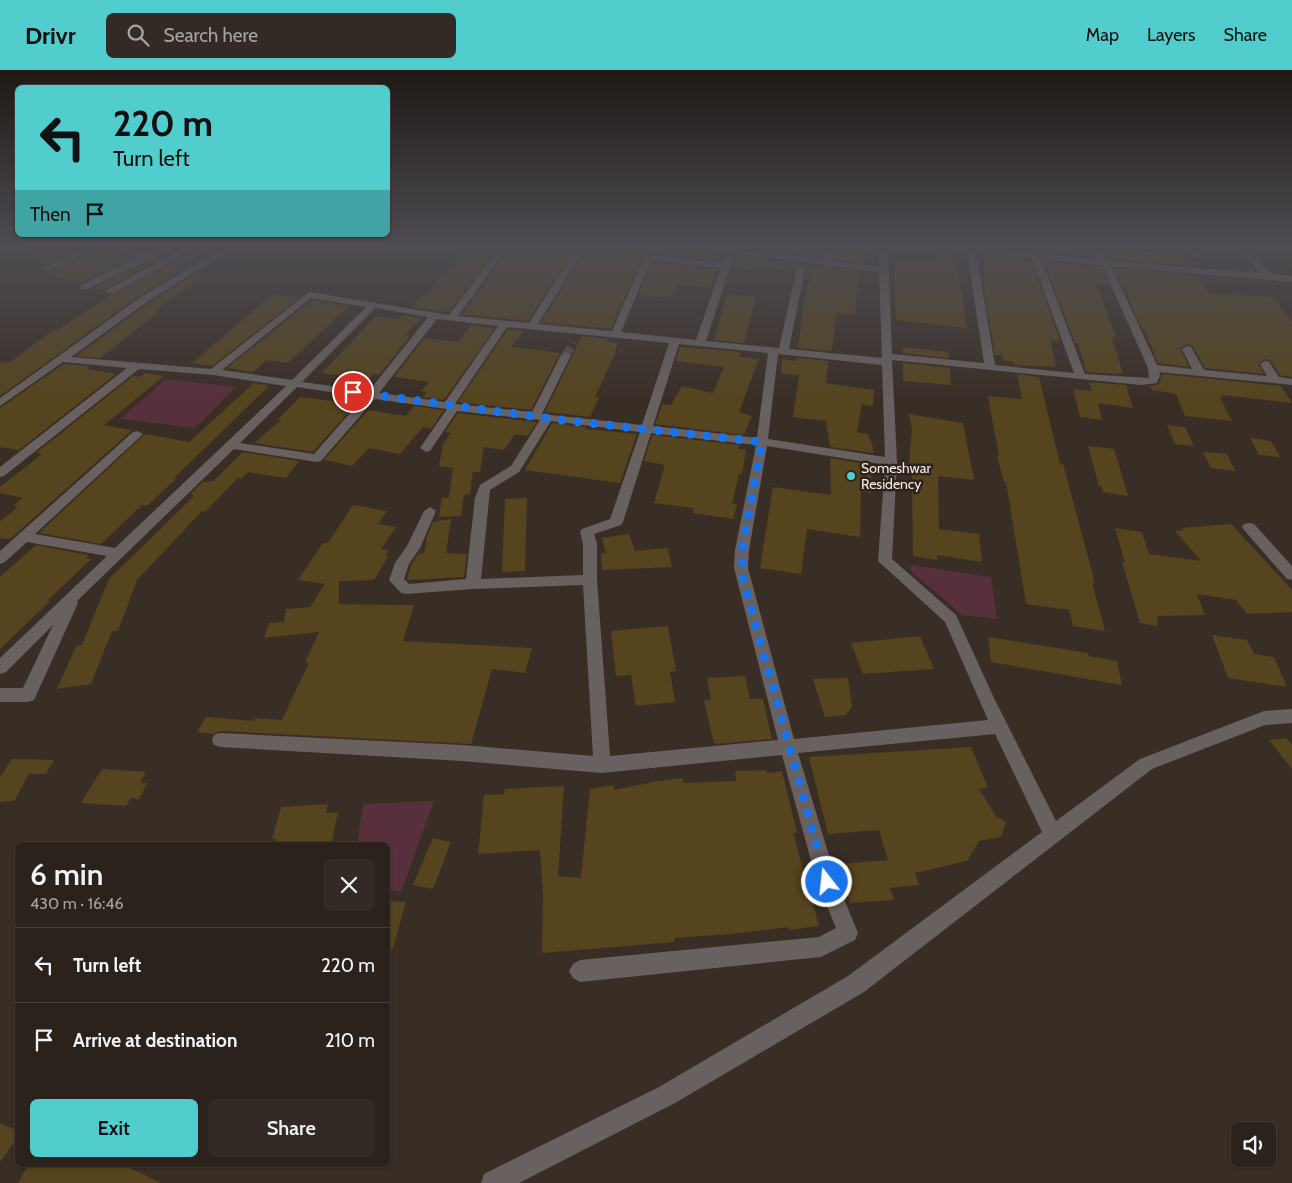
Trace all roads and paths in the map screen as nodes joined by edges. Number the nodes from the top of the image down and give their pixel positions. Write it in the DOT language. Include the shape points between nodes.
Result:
graph roads {
  1 [pos="144,298"];
  2 [pos="304,298"];
  3 [pos="325,298"];
  4 [pos="466,298"];
  5 [pos="549,298"];
  6 [pos="631,298"];
  7 [pos="715,298"];
  8 [pos="793,298"];
  9 [pos="884,298"];
  10 [pos="979,298"];
  11 [pos="1052,298"];
  12 [pos="1120,298"];
  13 [pos="372,306"];
  14 [pos="435,315"];
  15 [pos="451,318"];
  16 [pos="504,324"];
  17 [pos="532,326"];
  18 [pos="580,331"];
  19 [pos="615,335"];
  20 [pos="675,341"];
  21 [pos="574,342"];
  22 [pos="700,344"];
  23 [pos="1187,349"];
  24 [pos="778,352"];
  25 [pos="566,355"];
  26 [pos="61,359"];
  27 [pos="886,359"];
  28 [pos="1265,364"];
  29 [pos="137,365"];
  30 [pos="990,367"];
  31 [pos="1153,368"];
  32 [pos="213,372"];
  33 [pos="1200,372"];
  34 [pos="1081,377"];
  35 [pos="1275,380"];
  36 [pos="1292,382"];
  37 [pos="295,385"];
  38 [pos="372,395"];
  39 [pos="0,404"];
  40 [pos="451,406"];
  41 [pos="541,417"];
  42 [pos="647,429"];
  43 [pos="138,434"];
  44 [pos="762,442"];
  45 [pos="231,445"];
  46 [pos="426,448"];
  47 [pos="891,462"];
  48 [pos="0,473"];
  49 [pos="430,511"];
  50 [pos="1249,527"];
  51 [pos="24,538"];
  52 [pos="116,553"];
  53 [pos="0,559"];
  54 [pos="1292,575"];
  55 [pos="590,580"];
  56 [pos="473,584"];
  57 [pos="76,593"];
  58 [pos="0,668"];
  59 [pos="0,694"];
  60 [pos="1292,716"];
  61 [pos="999,726"];
  62 [pos="220,740"];
  63 [pos="788,747"];
  64 [pos="602,765"];
  65 [pos="1053,834"];
  66 [pos="580,971"];
  67 [pos="493,1183"];
  1 -- 26 [label="street"];
  2 -- 32 [label="street"];
  3 -- 13 [label="street"];
  4 -- 15 [label="street"];
  5 -- 17 [label="street"];
  6 -- 19 [label="street"];
  7 -- 22 [label="street"];
  8 -- 24 [label="street"];
  9 -- 27 [label="street"];
  10 -- 30 [label="street"];
  11 -- 34 [label="street"];
  12 -- 31 [label="street"];
  13 -- 14 [label="street"];
  13 -- 37 [label="street"];
  14 -- 15 [label="street"];
  14 -- 38 [label="street"];
  15 -- 16 [label="street"];
  16 -- 17 [label="street"];
  16 -- 40 [label="street"];
  17 -- 18 [label="street"];
  18 -- 19 [label="street"];
  18 -- 21 [label="street"];
  19 -- 20 [label="street"];
  20 -- 22 [label="street"];
  20 -- 42 [label="street"];
  22 -- 24 [label="street"];
  23 -- 33 [label="street"];
  24 -- 27 [label="street"];
  24 -- 44 [label="street"];
  25 -- 41 [label="street"];
  26 -- 29 [label="street"];
  26 -- 39 [label="street"];
  27 -- 30 [label="street"];
  27 -- 47 [label="street"];
  28 -- 35 [label="street"];
  29 -- 32 [label="street"];
  29 -- 48 [label="street"];
  30 -- 34 [label="street"];
  31 -- 33 [label="street"];
  31 -- 34 [label="street" via="1153,381"];
  32 -- 37 [label="street"];
  33 -- 35 [label="street"];
  35 -- 36 [label="street"];
  37 -- 38 [label="street"];
  37 -- 45 [label="street"];
  38 -- 40 [label="street"];
  38 -- 45 [label="street" via="317,458"];
  40 -- 41 [label="street"];
  40 -- 46 [label="street"];
  41 -- 42 [label="street"];
  41 -- 56 [label="street" via="515,470 484,488"];
  42 -- 44 [label="street"];
  42 -- 55 [label="street" via="616,522 588,532"];
  43 -- 51 [label="street"];
  44 -- 47 [label="street"];
  44 -- 63 [label="street" via="741,568"];
  45 -- 52 [label="street"];
  47 -- 61 [label="street" via="885,560 951,619"];
  49 -- 56 [label="street" via="396,580 406,589"];
  50 -- 54 [label="street"];
  51 -- 52 [label="street"];
  51 -- 53 [label="street"];
  52 -- 57 [label="street"];
  55 -- 56 [label="street"];
  55 -- 64 [label="street"];
  57 -- 58 [label="street"];
  57 -- 59 [label="street" via="28,695"];
  60 -- 65 [label="street" via="1264,718 1146,764"];
  61 -- 63 [label="street"];
  61 -- 65 [label="street"];
  62 -- 64 [label="street"];
  63 -- 64 [label="street"];
  63 -- 66 [label="street" via="827,882 848,933 820,948"];
  65 -- 67 [label="street" via="856,984 667,1095"];
}
